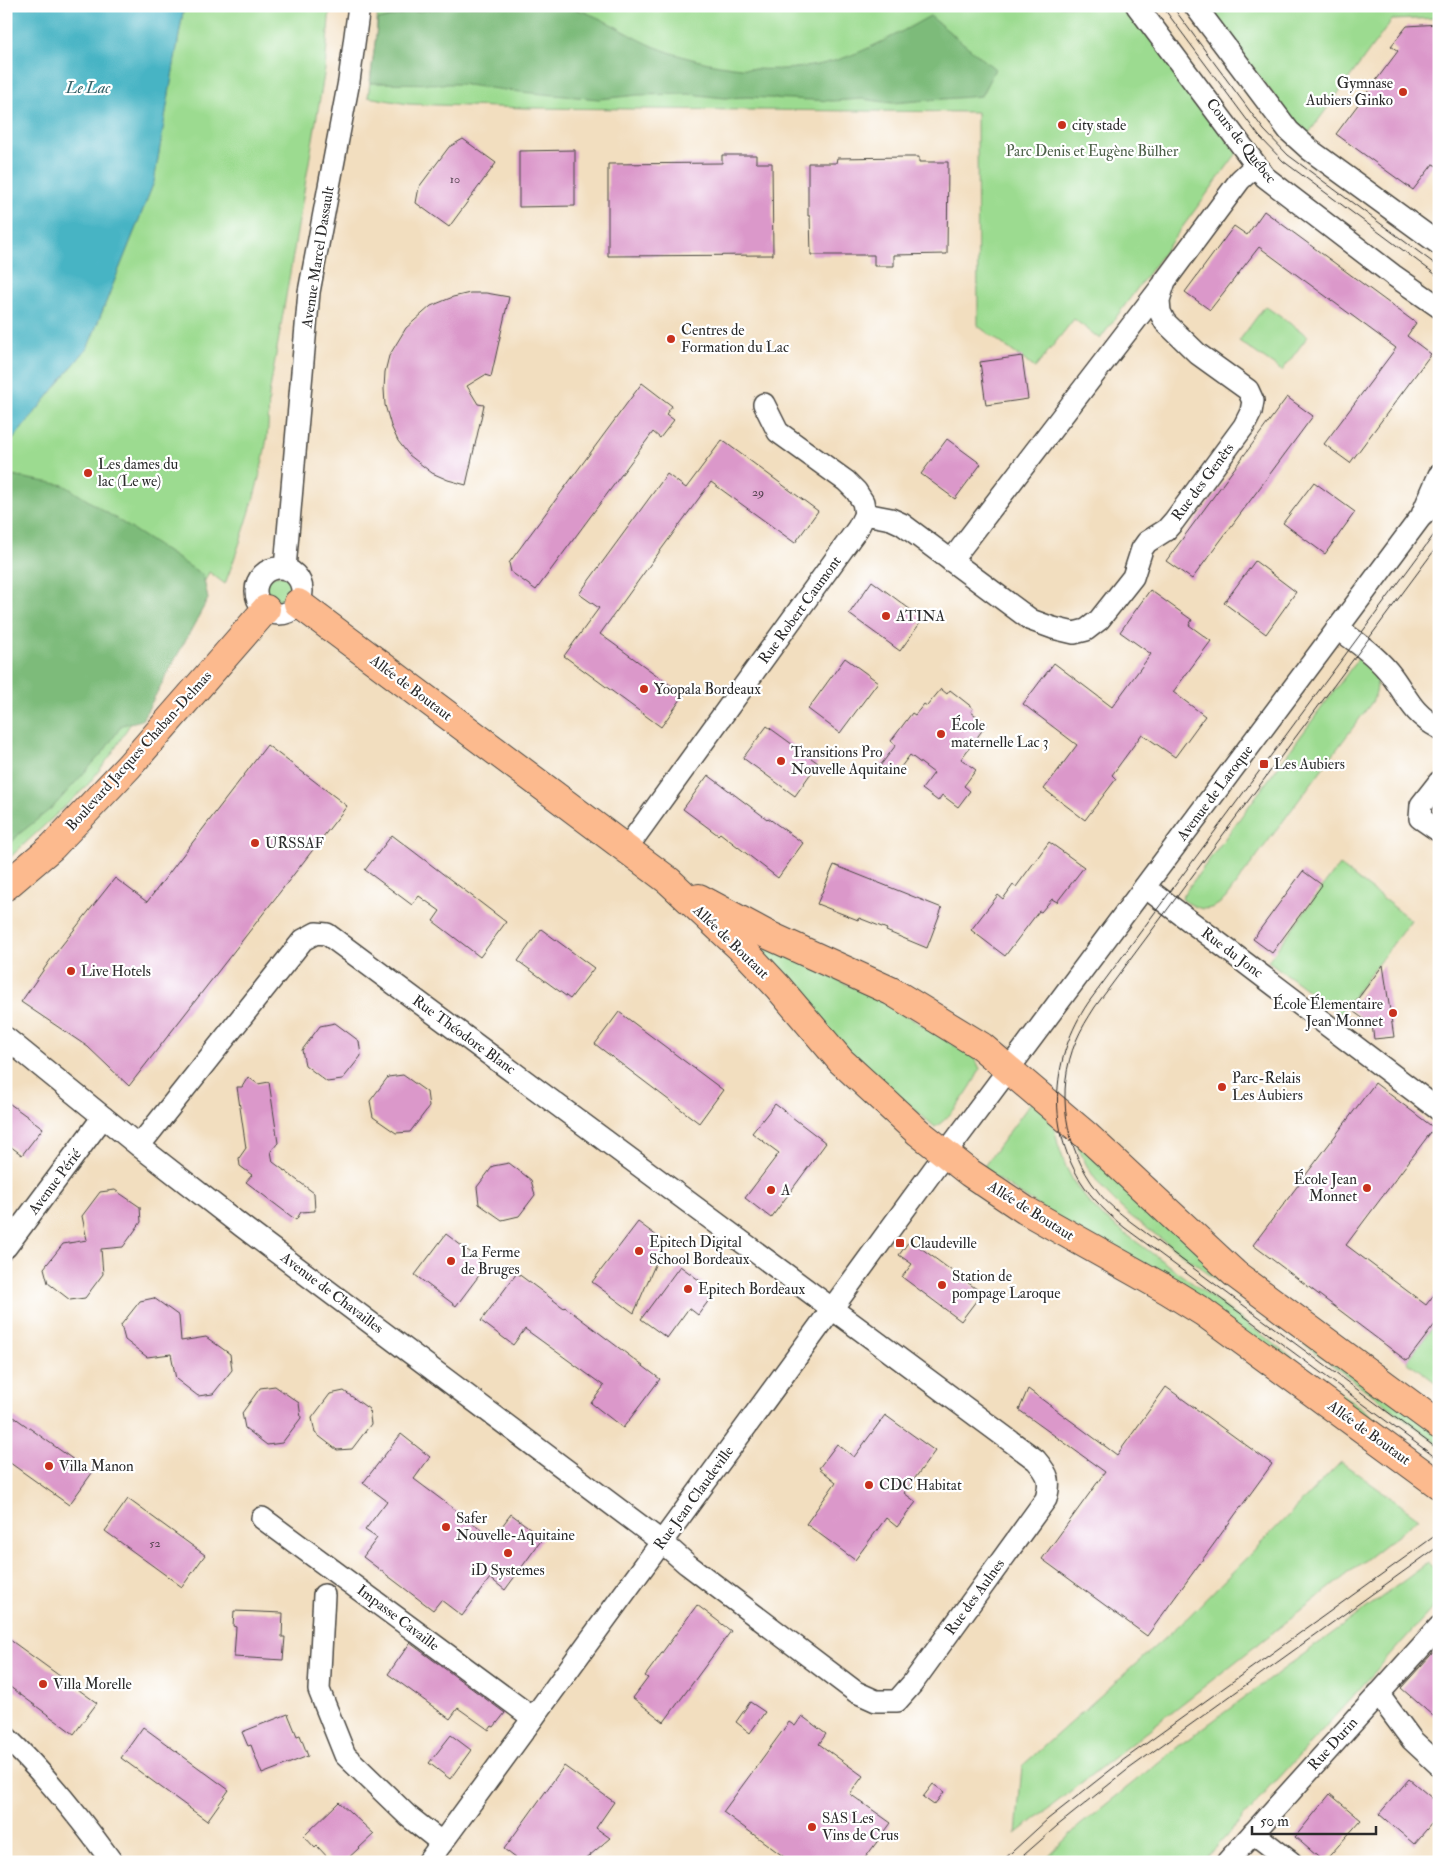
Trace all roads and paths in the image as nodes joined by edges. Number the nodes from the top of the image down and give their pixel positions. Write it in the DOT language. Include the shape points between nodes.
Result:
graph roads {
  1 [pos="358,6"];
  2 [pos="1137,6"];
  3 [pos="1195,6"];
  4 [pos="1256,165"];
  5 [pos="1439,244"];
  6 [pos="1165,282"];
  7 [pos="1439,307"];
  8 [pos="764,404"];
  9 [pos="1439,476"];
  10 [pos="1439,500"];
  11 [pos="865,514"];
  12 [pos="1420,518"];
  13 [pos="950,561"];
  14 [pos="285,568"];
  15 [pos="298,603"];
  16 [pos="266,609"];
  17 [pos="1337,628"];
  18 [pos="1439,728"];
  19 [pos="1439,782"];
  20 [pos="1439,832"];
  21 [pos="626,849"];
  22 [pos="669,881"];
  23 [pos="6,886"];
  24 [pos="1145,887"];
  25 [pos="6,1038"];
  26 [pos="1009,1068"];
  27 [pos="1439,1110"];
  28 [pos="103,1117"];
  29 [pos="139,1146"];
  30 [pos="946,1153"];
  31 [pos="6,1247"];
  32 [pos="833,1308"];
  33 [pos="1439,1425"];
  34 [pos="1439,1486"];
  35 [pos="262,1518"];
  36 [pos="662,1542"];
  37 [pos="324,1595"];
  38 [pos="1439,1627"];
  39 [pos="1378,1694"];
  40 [pos="533,1718"];
  41 [pos="6,1737"];
  42 [pos="1439,1765"];
  43 [pos="1253,1833"];
  44 [pos="442,1843"];
  45 [pos="112,1862"];
  46 [pos="428,1862"];
  47 [pos="1227,1862"];
  48 [pos="1290,1862"];
  1 -- 14 [label="street, Avenue Marcel Dassault" via="349,81 309,292"];
  2 -- 4 [label="street, Cours de Québec"];
  3 -- 5 [label="street" via="1289,131 1310,150"];
  4 -- 6 [label="street, Rue des Genêts" via="1240,180"];
  4 -- 7 [label="street, Cours de Québec" via="1277,187"];
  6 -- 13 [label="street, Rue des Genêts"];
  6 -- 13 [label="street, Rue des Genêts" via="1159,300 1165,322 1198,354 1248,390 1253,400 1244,426 1174,521 1142,549 1130,580 1099,620 1086,630 1074,633 1036,623"];
  8 -- 11 [label="street" via="778,432 856,491 863,502"];
  9 -- 12 [label="street, Avenue de Laroque"];
  10 -- 12 [label="street, Avenue de Laroque"];
  11 -- 13 [label="street, Rue des Genêts" via="902,524"];
  11 -- 21 [label="street, Rue Robert Caumont" via="801,609"];
  12 -- 17 [label="street, Avenue de Laroque"];
  14 -- 15 [label="street" via="296,575 302,585"];
  14 -- 16 [label="street" via="268,569 257,582 256,594"];
  15 -- 16 [label="street" via="282,614"];
  15 -- 21 [label="main road, Allée de Boutaut"];
  16 -- 23 [label="main road, Boulevard Jacques Chaban-Delmas" via="52,847"];
  17 -- 18 [label="street" via="1374,656 1418,714"];
  17 -- 24 [label="street, Avenue de Laroque"];
  19 -- 20 [label="street" via="1421,805 1420,818"];
  21 -- 22 [label="main road, Allée de Boutaut"];
  22 -- 26 [label="main road, Allée de Boutaut" via="766,934 892,991 981,1046"];
  22 -- 30 [label="main road, Allée de Boutaut" via="753,961 841,1061 912,1127"];
  24 -- 26 [label="street, Avenue de Laroque"];
  24 -- 27 [label="street, Rue du Jonc"];
  25 -- 28 [label="street, Avenue de Chavailles"];
  26 -- 30 [label="street, Avenue de Laroque"];
  26 -- 33 [label="main road, Allée de Boutaut" via="1088,1136 1235,1274"];
  28 -- 29 [label="street, Avenue de Chavailles"];
  28 -- 31 [label="street, Avenue Périé"];
  29 -- 32 [label="street, Rue Théodore Blanc" via="303,940 316,933 327,934"];
  29 -- 36 [label="street, Avenue de Chavailles"];
  30 -- 32 [label="street, Rue Jean Claudeville"];
  30 -- 34 [label="main road, Allée de Boutaut" via="1025,1210 1204,1312"];
  32 -- 36 [label="street, Rue Jean Claudeville"];
  32 -- 36 [label="street, Rue des Aulnes" via="1036,1460 1046,1470 1050,1484 1046,1499 912,1684 897,1701 876,1701 856,1692"];
  35 -- 40 [label="street, Impasse Cavaille"];
  36 -- 40 [label="street, Rue Jean Claudeville"];
  37 -- 44 [label="street" via="319,1690 345,1754 408,1816"];
  38 -- 39 [label="street, Rue Durin"];
  39 -- 42 [label="street" via="1412,1740"];
  39 -- 43 [label="street, Rue Durin"];
  40 -- 44 [label="street, Rue Jean Claudeville"];
  41 -- 45 [label="street" via="69,1806"];
  43 -- 47 [label="street, Rue Durin"];
  43 -- 48 [label="street"];
  44 -- 46 [label="street, Rue Jean Claudeville"];
}
